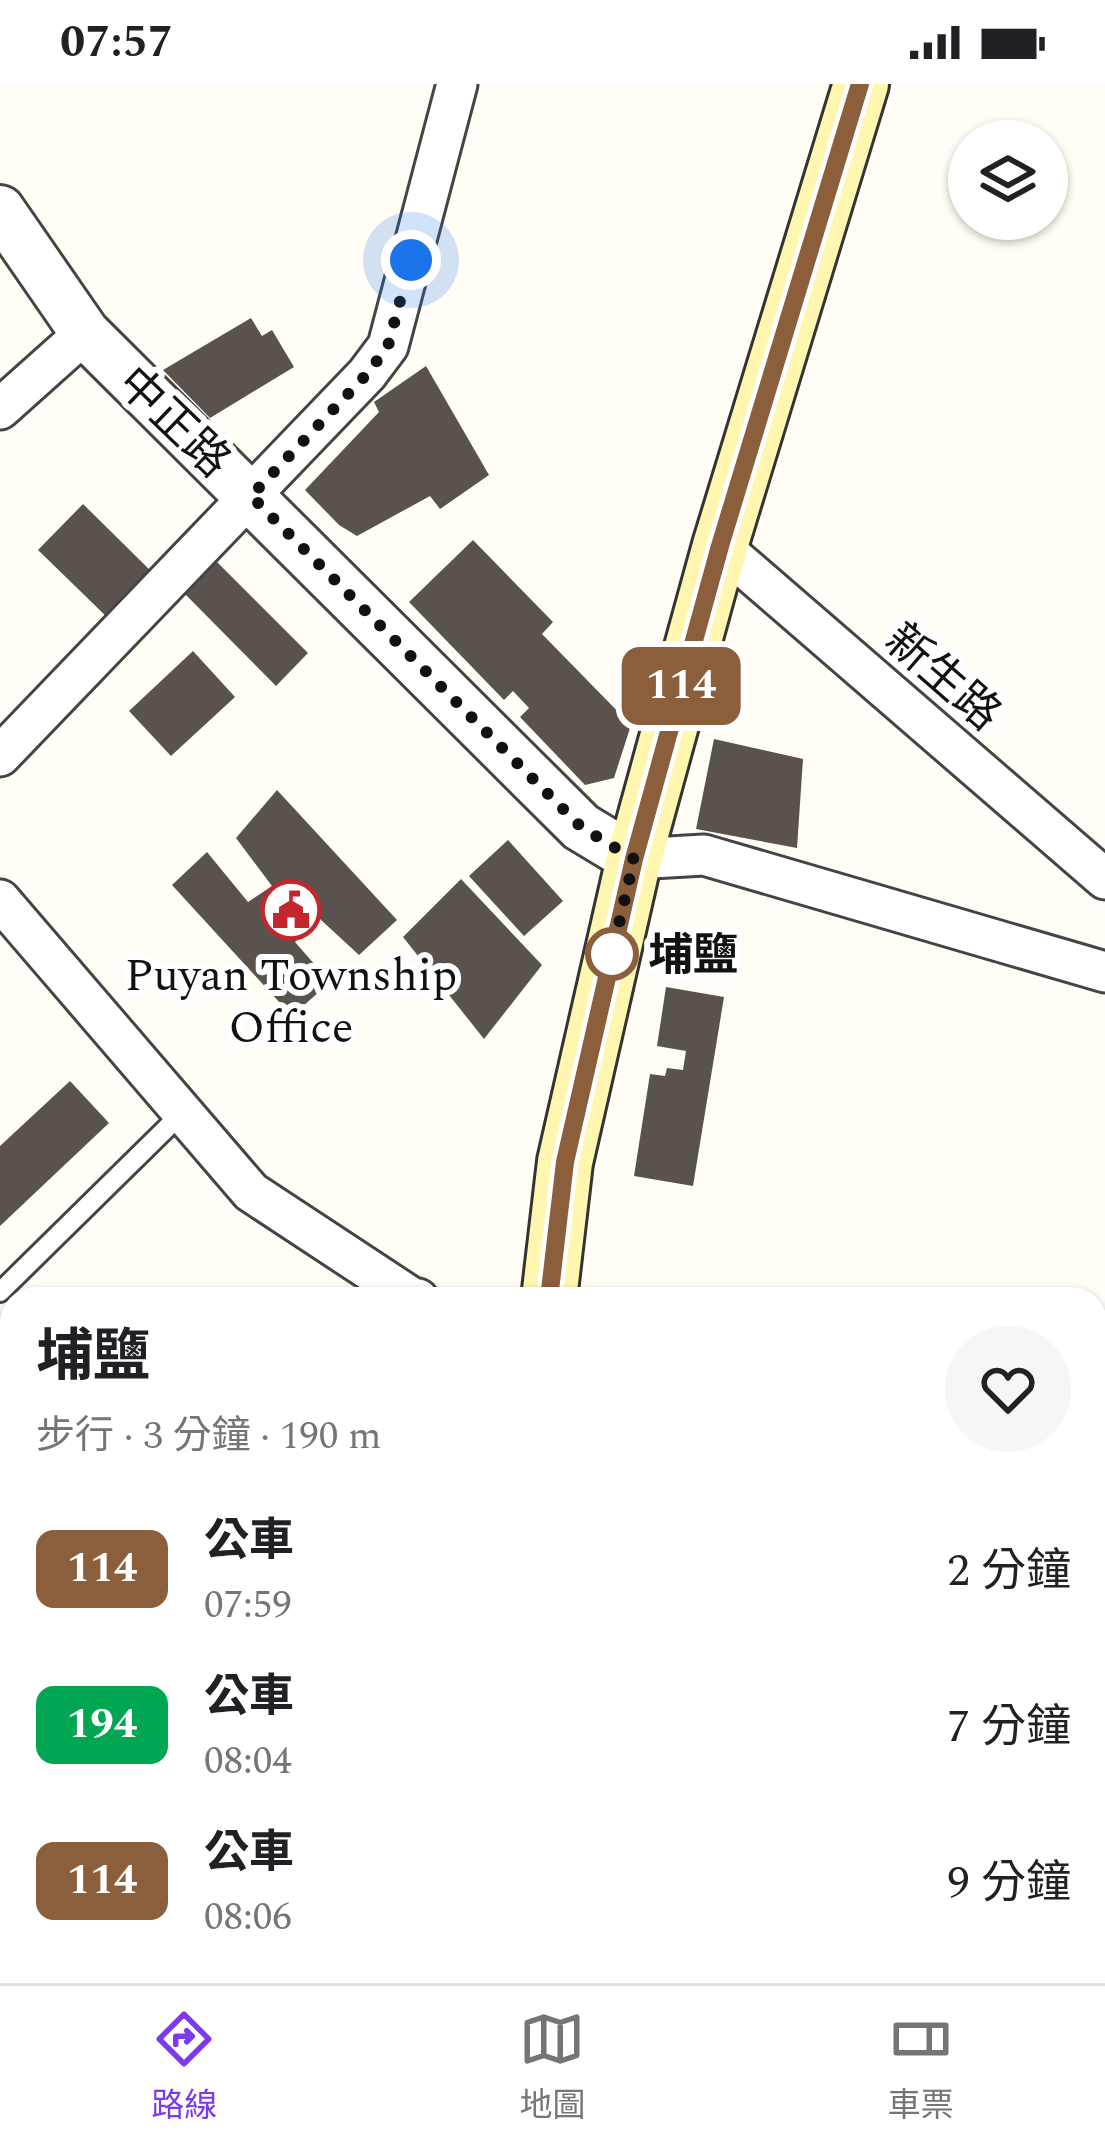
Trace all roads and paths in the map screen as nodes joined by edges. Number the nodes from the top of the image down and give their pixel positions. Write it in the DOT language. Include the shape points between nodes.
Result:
graph roads {
  1 [pos="458,84"];
  2 [pos="860,84"];
  3 [pos="0,210"];
  4 [pos="85,332"];
  5 [pos="0,409"];
  6 [pos="251,496"];
  7 [pos="720,546"];
  8 [pos="0,756"];
  9 [pos="634,859"];
  10 [pos="1105,879"];
  11 [pos="0,900"];
  12 [pos="1105,972"];
  13 [pos="182,1113"];
  14 [pos="5,1287"];
  15 [pos="395,1287"];
  16 [pos="550,1287"];
  1 -- 6 [label="street" via="388,346"];
  2 -- 7 [label="main road"];
  3 -- 4 [label="street, 中正路"];
  4 -- 5 [label="street"];
  4 -- 6 [label="street, 中正路"];
  6 -- 8 [label="street"];
  6 -- 9 [label="street, 中正路" via="581,827"];
  7 -- 9 [label="main road"];
  7 -- 10 [label="street, 新生路"];
  9 -- 12 [label="street" via="704,855"];
  9 -- 16 [label="main road" via="565,1162"];
  11 -- 13 [label="street"];
  13 -- 14 [label="lane"];
  13 -- 15 [label="street" via="251,1192"];
}
